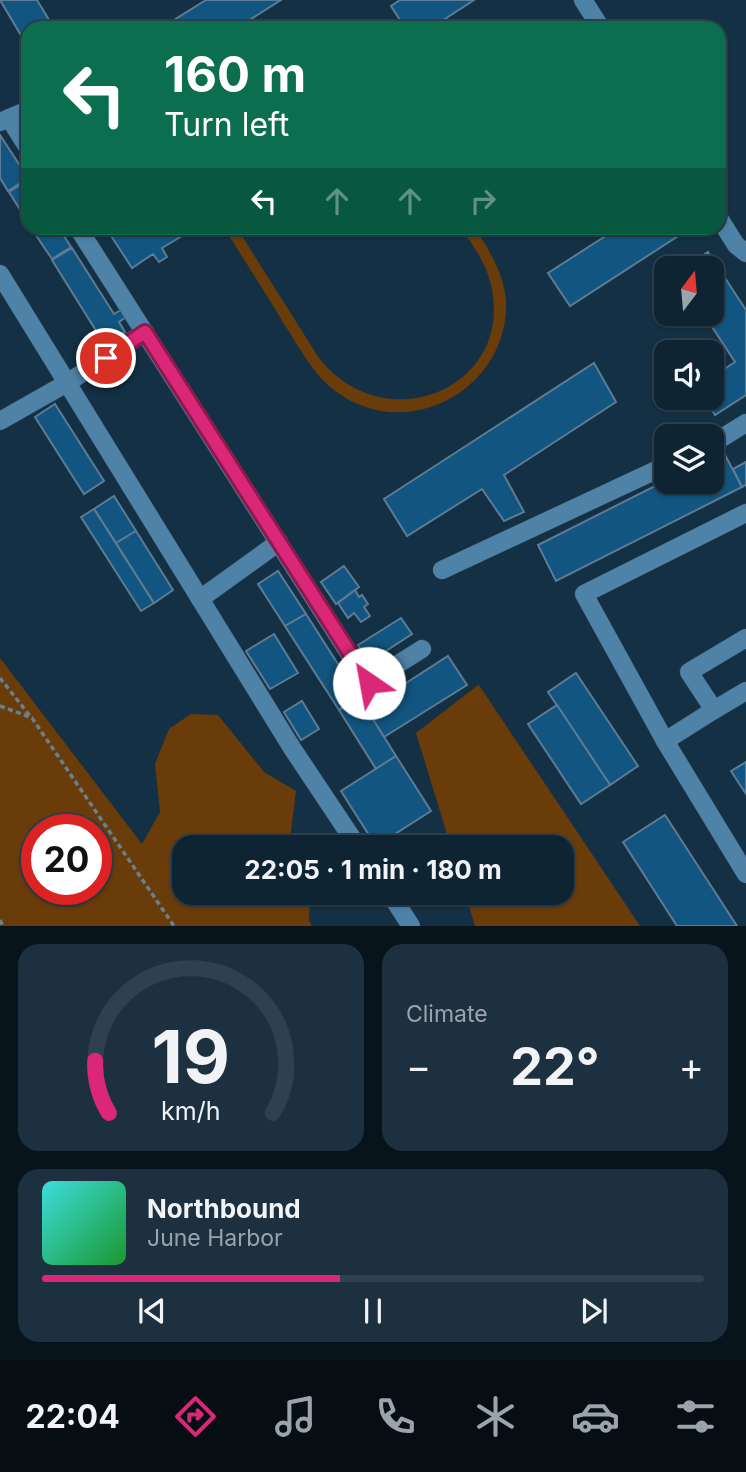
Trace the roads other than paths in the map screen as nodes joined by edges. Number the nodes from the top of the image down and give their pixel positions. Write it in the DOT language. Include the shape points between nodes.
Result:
graph roads {
  1 [pos="583,0"];
  2 [pos="596,21"];
  3 [pos="21,113"];
  4 [pos="4,120"];
  5 [pos="21,140"];
  6 [pos="726,228"];
  7 [pos="83,235"];
  8 [pos="741,249"];
  9 [pos="746,261"];
  10 [pos="0,274"];
  11 [pos="145,332"];
  12 [pos="67,383"];
  13 [pos="0,421"];
  14 [pos="746,423"];
  15 [pos="724,437"];
  16 [pos="654,471"];
  17 [pos="746,513"];
  18 [pos="279,542"];
  19 [pos="442,569"];
  20 [pos="200,598"];
  21 [pos="746,638"];
  22 [pos="422,649"];
  23 [pos="746,691"];
  24 [pos="714,710"];
  25 [pos="665,741"];
  26 [pos="350,835"];
  27 [pos="746,874"];
  28 [pos="397,905"];
  29 [pos="411,926"];
  1 -- 2 [label="lane"];
  3 -- 4 [label="lane"];
  4 -- 5 [label="lane"];
  6 -- 8 [label="lane"];
  7 -- 11 [label="lane"];
  8 -- 9 [label="lane"];
  10 -- 12 [label="lane"];
  11 -- 12 [label="lane"];
  11 -- 18 [label="lane"];
  12 -- 13 [label="lane"];
  12 -- 20 [label="lane"];
  14 -- 15 [label="lane"];
  16 -- 19 [label="lane"];
  17 -- 25 [label="lane" via="584,594"];
  18 -- 20 [label="lane"];
  18 -- 22 [label="lane" via="369,683"];
  20 -- 26 [label="lane"];
  21 -- 24 [label="lane" via="689,672"];
  23 -- 24 [label="lane"];
  24 -- 25 [label="lane"];
  25 -- 27 [label="lane"];
  28 -- 29 [label="lane"];
}
